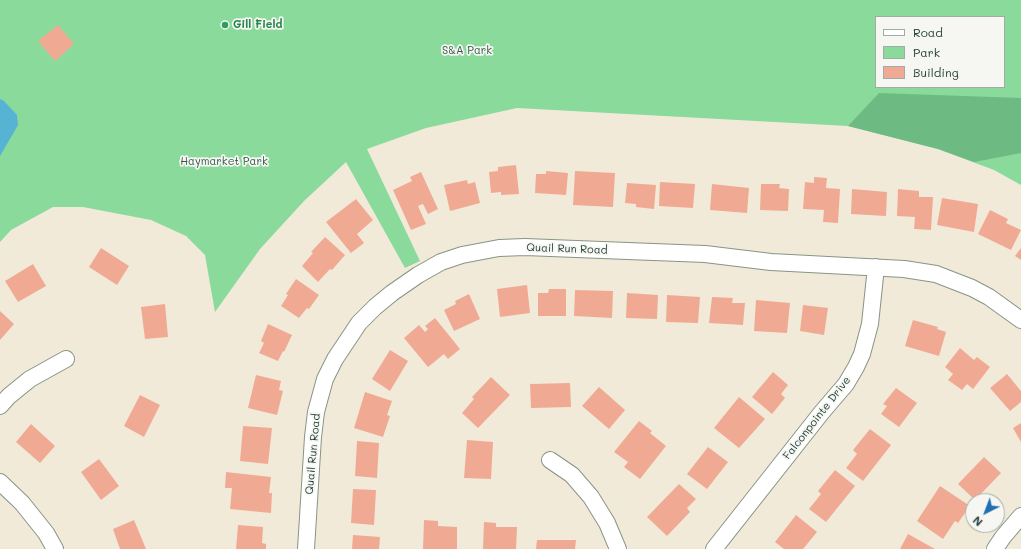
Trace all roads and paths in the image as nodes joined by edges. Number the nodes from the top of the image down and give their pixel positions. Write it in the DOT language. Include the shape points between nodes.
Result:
graph roads {
  1 [pos="876,267"];
  2 [pos="1021,320"];
  3 [pos="66,359"];
  4 [pos="0,406"];
  5 [pos="550,460"];
  6 [pos="0,482"];
  7 [pos="1021,516"];
  8 [pos="55,549"];
  9 [pos="306,549"];
  10 [pos="618,549"];
  11 [pos="714,549"];
  12 [pos="995,549"];
  1 -- 2 [label="street, Quail Run Road" via="936,274 989,297"];
  1 -- 9 [label="street, Quail Run Road" via="771,262 705,254 525,247 480,251 442,262 418,275 375,307 359,323 331,366 316,412"];
  1 -- 11 [label="street, Falconpointe Drive" via="870,324 862,354 846,384"];
  3 -- 4 [label="street" via="30,379"];
  5 -- 10 [label="street" via="572,476 591,498 607,523"];
  6 -- 8 [label="street" via="46,533"];
  7 -- 12 [label="street"];
}
